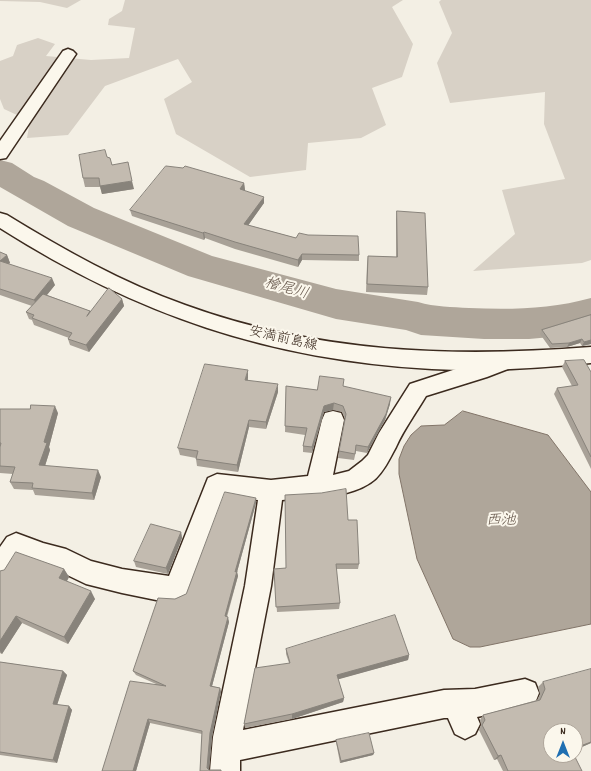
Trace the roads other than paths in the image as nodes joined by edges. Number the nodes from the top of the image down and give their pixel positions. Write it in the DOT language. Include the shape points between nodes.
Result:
graph roads {
  1 [pos="68,54"];
  2 [pos="0,154"];
  3 [pos="0,219"];
  4 [pos="591,355"];
  5 [pos="505,361"];
  6 [pos="334,420"];
  7 [pos="318,486"];
  8 [pos="271,491"];
  9 [pos="0,568"];
  10 [pos="525,693"];
  11 [pos="225,760"];
  1 -- 2 [label="street"];
  3 -- 5 [label="street, 安満前島線" via="65,258 140,295 219,325 284,341 370,357"];
  4 -- 5 [label="street, 安満前島線" via="549,360"];
  5 -- 7 [label="street" via="418,390 370,470 348,482 334,486"];
  6 -- 7 [label="street"];
  7 -- 8 [label="street"];
  8 -- 9 [label="street" via="216,485 177,589 86,572 66,561 16,545"];
  8 -- 11 [label="street" via="261,567"];
  10 -- 11 [label="street" via="476,703 462,714 444,704"];
}
